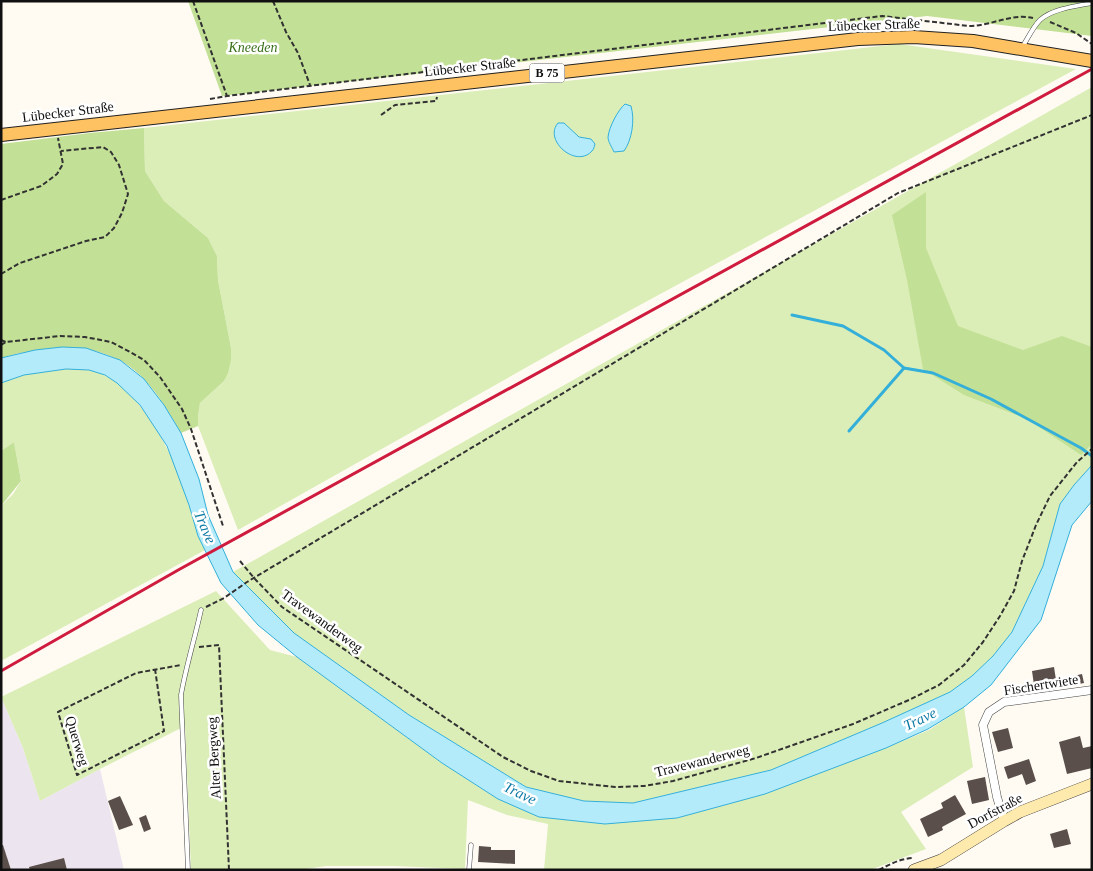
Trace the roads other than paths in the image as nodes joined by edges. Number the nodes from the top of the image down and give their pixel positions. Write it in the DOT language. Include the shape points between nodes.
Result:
graph roads {
  1 [pos="1092,3"];
  2 [pos="1022,48"];
  3 [pos="1092,61"];
  4 [pos="1,135"];
  5 [pos="201,610"];
  6 [pos="1092,690"];
  7 [pos="1092,784"];
  8 [pos="1004,820"];
  9 [pos="471,844"];
  10 [pos="188,870"];
  11 [pos="470,870"];
  12 [pos="914,870"];
  1 -- 2 [label="lane" via="1059,10 1040,20"];
  2 -- 3 [label="main road, Lübecker Straße / B 75"];
  2 -- 4 [label="main road, Lübecker Straße / B 75" via="914,37 858,39"];
  5 -- 10 [label="lane" via="181,695"];
  6 -- 8 [label="street, Fischertwiete" via="1004,702 989,712 984,725"];
  7 -- 8 [label="main road, Dorfstraße"];
  8 -- 12 [label="main road, Dorfstraße" via="940,860"];
  9 -- 11 [label="lane"];
}
